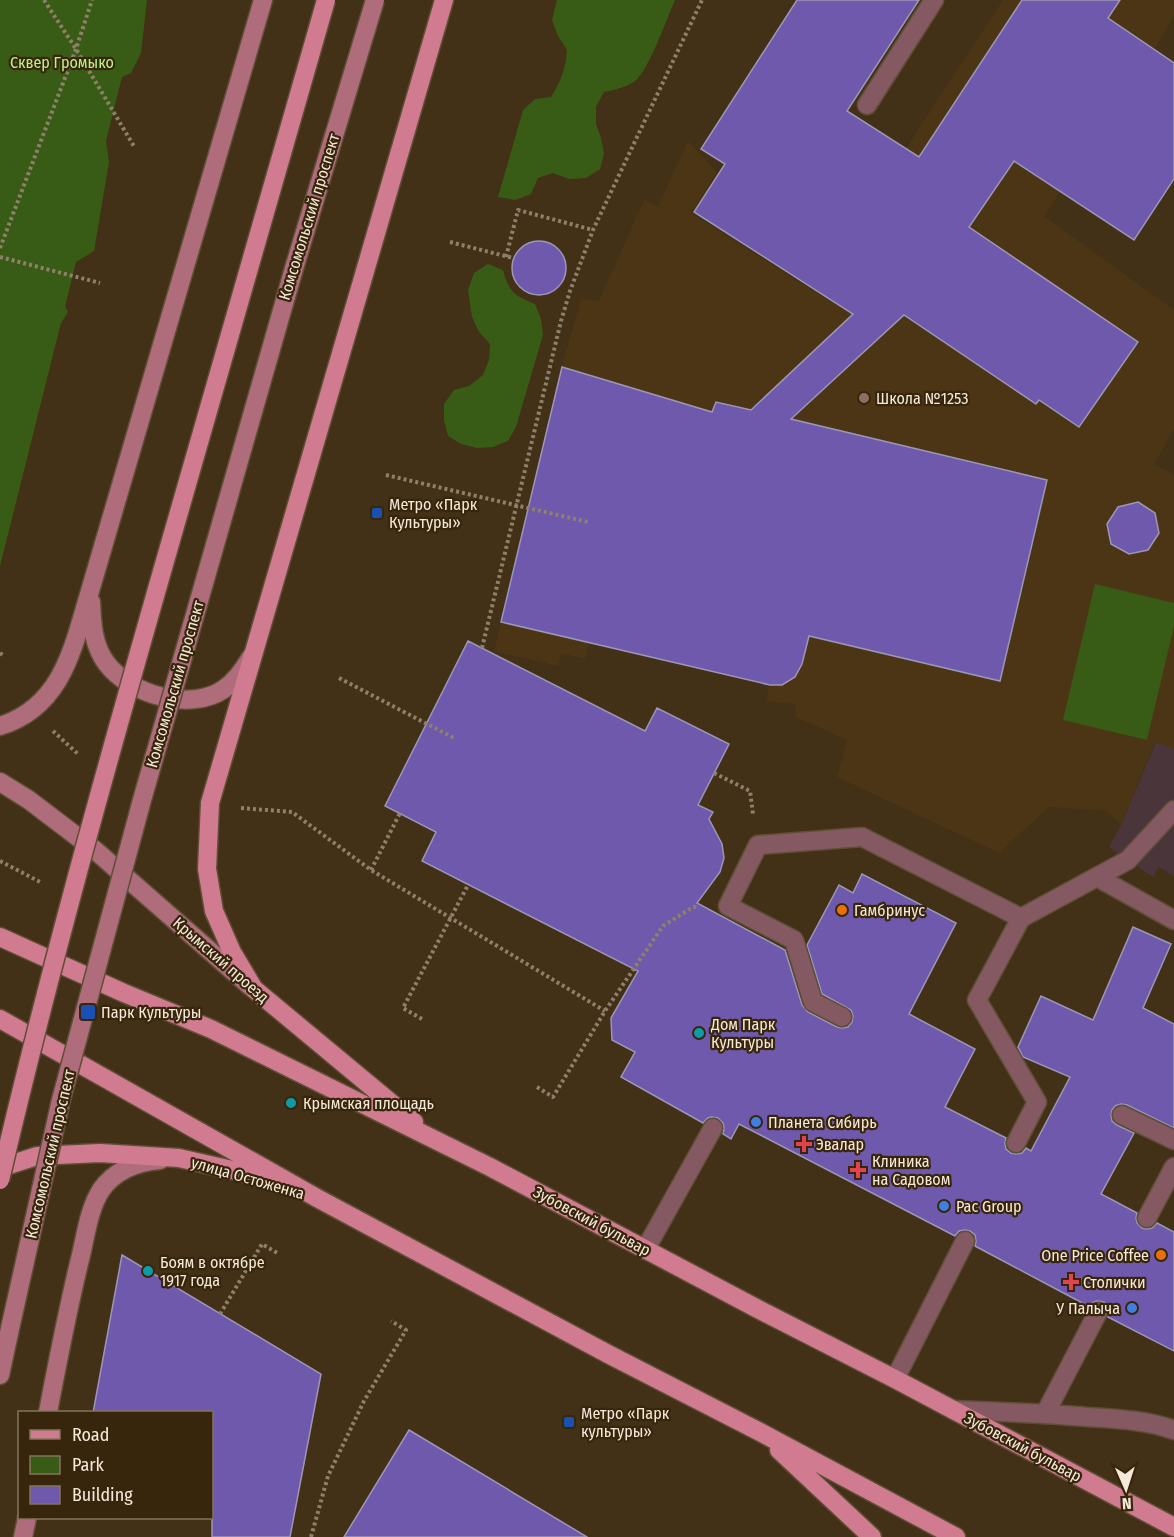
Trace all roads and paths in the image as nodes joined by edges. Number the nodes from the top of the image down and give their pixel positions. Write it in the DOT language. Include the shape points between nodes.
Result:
graph roads {
  1 [pos="44,0"];
  2 [pos="92,0"];
  3 [pos="263,0"];
  4 [pos="326,0"];
  5 [pos="375,0"];
  6 [pos="444,0"];
  7 [pos="702,0"];
  8 [pos="934,0"];
  9 [pos="76,49"];
  10 [pos="867,105"];
  11 [pos="135,148"];
  12 [pos="593,230"];
  13 [pos="450,242"];
  14 [pos="0,248"];
  15 [pos="0,257"];
  16 [pos="506,257"];
  17 [pos="513,258"];
  18 [pos="100,283"];
  19 [pos="386,475"];
  20 [pos="517,506"];
  21 [pos="588,522"];
  22 [pos="90,591"];
  23 [pos="482,648"];
  24 [pos="252,656"];
  25 [pos="339,678"];
  26 [pos="0,726"];
  27 [pos="454,738"];
  28 [pos="714,773"];
  29 [pos="0,782"];
  30 [pos="232,808"];
  31 [pos="1174,810"];
  32 [pos="400,813"];
  33 [pos="758,845"];
  34 [pos="371,870"];
  35 [pos="1097,877"];
  36 [pos="468,885"];
  37 [pos="728,906"];
  38 [pos="450,918"];
  39 [pos="1021,918"];
  40 [pos="1174,920"];
  41 [pos="0,937"];
  42 [pos="254,989"];
  43 [pos="604,1011"];
  44 [pos="842,1017"];
  45 [pos="0,1019"];
  46 [pos="422,1019"];
  47 [pos="537,1087"];
  48 [pos="1122,1114"];
  49 [pos="712,1128"];
  50 [pos="1174,1140"];
  51 [pos="439,1142"];
  52 [pos="1016,1143"];
  53 [pos="179,1158"];
  54 [pos="0,1167"];
  55 [pos="1174,1167"];
  56 [pos="0,1180"];
  57 [pos="317,1198"];
  58 [pos="1147,1218"];
  59 [pos="965,1241"];
  60 [pos="645,1250"];
  61 [pos="279,1254"];
  62 [pos="1098,1312"];
  63 [pos="220,1314"];
  64 [pos="391,1321"];
  65 [pos="0,1375"];
  66 [pos="895,1379"];
  67 [pos="953,1410"];
  68 [pos="48,1411"];
  69 [pos="1045,1414"];
  70 [pos="1174,1431"];
  71 [pos="760,1432"];
  72 [pos="27,1519"];
  73 [pos="1174,1527"];
  74 [pos="23,1537"];
  75 [pos="311,1537"];
  76 [pos="872,1537"];
  77 [pos="956,1537"];
  1 -- 9 [label="path"];
  2 -- 9 [label="path"];
  3 -- 22 [label="main road"];
  4 -- 56 [label="main road, bridge" via="100,790"];
  5 -- 65 [label="main road, Комсомольский проспект, bridge" via="138,812 62,1100"];
  6 -- 24 [label="main road"];
  7 -- 12 [label="path"];
  8 -- 10 [label="street"];
  9 -- 11 [label="path"];
  9 -- 14 [label="path"];
  12 -- 16 [label="path" via="518,210"];
  12 -- 20 [label="path" via="561,321"];
  13 -- 16 [label="path"];
  15 -- 18 [label="path"];
  16 -- 17 [label="path"];
  19 -- 20 [label="path"];
  20 -- 21 [label="path"];
  20 -- 23 [label="path"];
  22 -- 24 [label="main road" via="93,629 107,664 125,681 152,694 181,700 207,698 239,676"];
  22 -- 26 [label="main road" via="68,662 55,687 36,706"];
  24 -- 42 [label="main road" via="210,802 207,869 214,911"];
  25 -- 27 [label="path"];
  28 -- 33 [label="path" via="750,792"];
  29 -- 42 [label="main road, Крымский проезд" via="96,851"];
  30 -- 34 [label="path" via="292,812"];
  31 -- 35 [label="street" via="1128,860"];
  32 -- 34 [label="path"];
  33 -- 37 [label="street"];
  33 -- 39 [label="street" via="862,837"];
  34 -- 38 [label="path"];
  35 -- 39 [label="street"];
  35 -- 40 [label="street"];
  36 -- 38 [label="path"];
  37 -- 43 [label="path" via="693,908 663,926"];
  37 -- 44 [label="street" via="794,940 813,1002"];
  38 -- 43 [label="path"];
  38 -- 46 [label="path" via="403,1008"];
  39 -- 52 [label="street" via="978,1000 1037,1102"];
  41 -- 51 [label="main road, Зубовский бульвар" via="211,1029"];
  42 -- 51 [label="main road, Крымский проезд"];
  43 -- 47 [label="path" via="553,1097"];
  45 -- 57 [label="main road"];
  48 -- 50 [label="street"];
  49 -- 60 [label="street"];
  51 -- 60 [label="main road, Зубовский бульвар"];
  53 -- 54 [label="main road, улица Остоженка" via="100,1153 37,1156"];
  53 -- 57 [label="main road, улица Остоженка" via="242,1172"];
  53 -- 68 [label="main road" via="129,1166 101,1190 85,1236"];
  55 -- 58 [label="street"];
  57 -- 71 [label="main road"];
  59 -- 66 [label="street"];
  60 -- 66 [label="main road, Зубовский бульвар"];
  61 -- 63 [label="path" via="262,1245"];
  62 -- 69 [label="street"];
  64 -- 75 [label="path" via="406,1330 364,1401 328,1476"];
  66 -- 67 [label="main road, Зубовский бульвар"];
  67 -- 69 [label="street"];
  67 -- 73 [label="main road, Зубовский бульвар"];
  69 -- 70 [label="street" via="1133,1420"];
  71 -- 76 [label="main road"];
  71 -- 77 [label="main road"];
  72 -- 74 [label="main road"];
}
